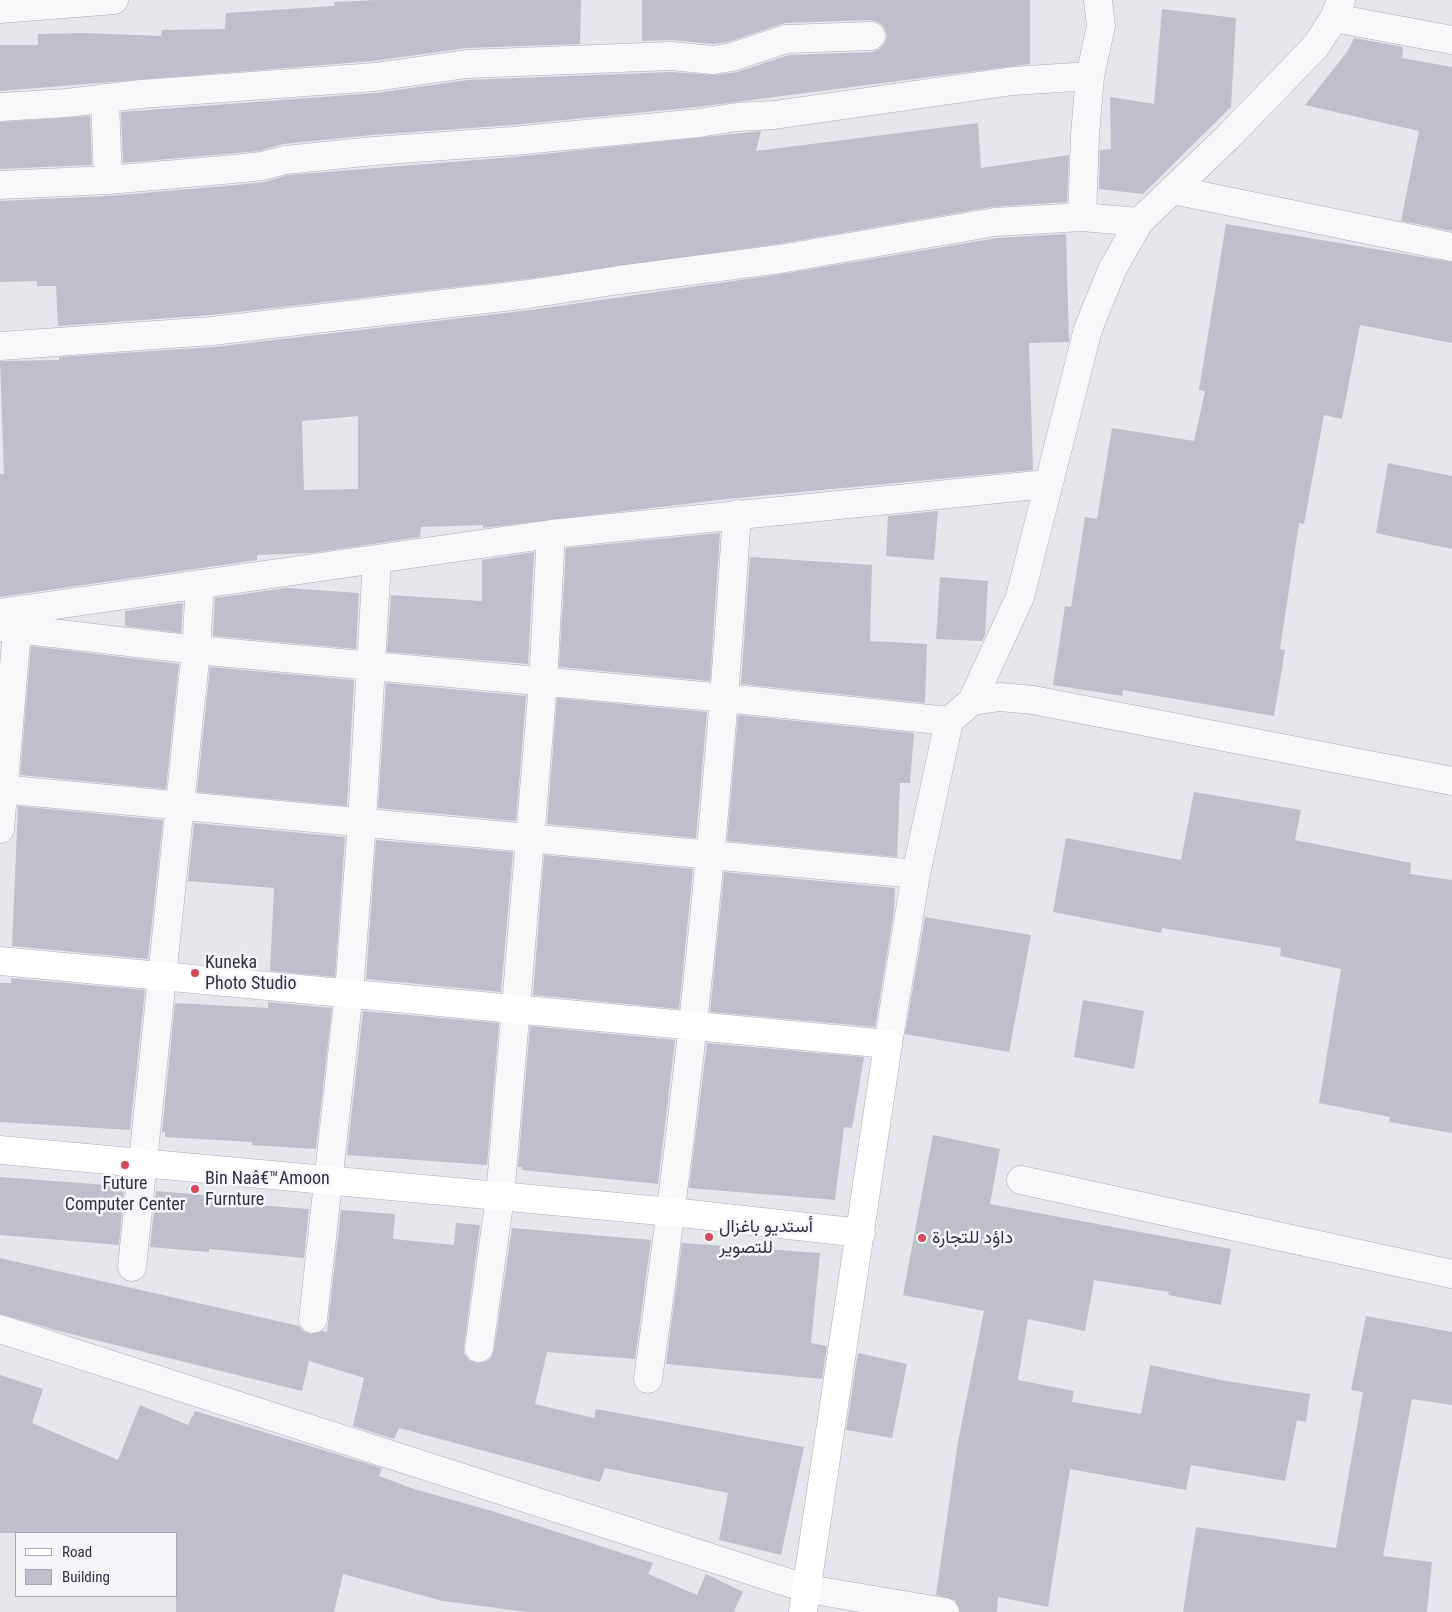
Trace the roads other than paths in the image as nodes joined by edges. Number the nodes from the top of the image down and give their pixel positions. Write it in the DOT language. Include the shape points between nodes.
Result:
graph roads {
  1 [pos="114,0"];
  2 [pos="1098,0"];
  3 [pos="0,8"];
  4 [pos="1338,9"];
  5 [pos="871,36"];
  6 [pos="1452,40"];
  7 [pos="1090,76"];
  8 [pos="106,98"];
  9 [pos="0,107"];
  10 [pos="108,180"];
  11 [pos="0,185"];
  12 [pos="1173,190"];
  13 [pos="1082,217"];
  14 [pos="1139,222"];
  15 [pos="1452,247"];
  16 [pos="0,346"];
  17 [pos="1047,484"];
  18 [pos="737,514"];
  19 [pos="551,534"];
  20 [pos="377,560"];
  21 [pos="200,584"];
  22 [pos="6,623"];
  23 [pos="196,650"];
  24 [pos="372,666"];
  25 [pos="543,683"];
  26 [pos="726,698"];
  27 [pos="972,701"];
  28 [pos="949,721"];
  29 [pos="1452,781"];
  30 [pos="2,789"];
  31 [pos="179,805"];
  32 [pos="362,823"];
  33 [pos="0,829"];
  34 [pos="531,839"];
  35 [pos="711,854"];
  36 [pos="916,874"];
  37 [pos="0,961"];
  38 [pos="162,976"];
  39 [pos="349,992"];
  40 [pos="515,1009"];
  41 [pos="694,1025"];
  42 [pos="888,1044"];
  43 [pos="0,1150"];
  44 [pos="142,1164"];
  45 [pos="1021,1180"];
  46 [pos="327,1181"];
  47 [pos="500,1197"];
  48 [pos="672,1212"];
  49 [pos="861,1233"];
  50 [pos="132,1267"];
  51 [pos="1452,1274"];
  52 [pos="313,1319"];
  53 [pos="0,1329"];
  54 [pos="478,1348"];
  55 [pos="648,1379"];
  56 [pos="805,1601"];
  57 [pos="945,1612"];
  1 -- 3 [label="street"];
  2 -- 7 [label="street" via="1101,26"];
  4 -- 6 [label="street"];
  4 -- 12 [label="street" via="1316,46"];
  5 -- 8 [label="street" via="786,40 713,60 671,56 467,64 375,77"];
  7 -- 10 [label="street" via="1013,81 774,116 374,151 286,160 262,166"];
  7 -- 13 [label="street"];
  8 -- 9 [label="street"];
  8 -- 10 [label="street"];
  10 -- 11 [label="street"];
  12 -- 14 [label="street"];
  12 -- 15 [label="street"];
  13 -- 14 [label="street"];
  13 -- 16 [label="street" via="995,222 780,259 470,302 212,331"];
  14 -- 17 [label="street" via="1112,270 1088,329"];
  17 -- 18 [label="street"];
  17 -- 27 [label="street" via="1020,597"];
  18 -- 19 [label="street"];
  18 -- 26 [label="street"];
  19 -- 20 [label="street"];
  19 -- 25 [label="street"];
  20 -- 21 [label="street"];
  20 -- 24 [label="street"];
  21 -- 22 [label="street"];
  21 -- 23 [label="street"];
  22 -- 23 [label="street"];
  22 -- 30 [label="street"];
  23 -- 24 [label="street"];
  23 -- 31 [label="street"];
  24 -- 25 [label="street"];
  24 -- 32 [label="street"];
  25 -- 26 [label="street"];
  25 -- 34 [label="street"];
  26 -- 28 [label="street"];
  26 -- 35 [label="street"];
  27 -- 28 [label="street"];
  27 -- 29 [label="street" via="1000,697 1033,700"];
  28 -- 36 [label="street"];
  30 -- 31 [label="street"];
  30 -- 33 [label="street"];
  31 -- 32 [label="street"];
  31 -- 38 [label="street"];
  32 -- 34 [label="street"];
  32 -- 39 [label="street"];
  34 -- 35 [label="street"];
  34 -- 40 [label="street"];
  35 -- 36 [label="street"];
  35 -- 41 [label="street"];
  36 -- 42 [label="street"];
  37 -- 38 [label="main road"];
  38 -- 39 [label="main road"];
  38 -- 44 [label="street"];
  39 -- 40 [label="main road"];
  39 -- 46 [label="street"];
  40 -- 41 [label="main road"];
  40 -- 47 [label="street"];
  41 -- 42 [label="main road"];
  41 -- 48 [label="street"];
  42 -- 49 [label="main road"];
  43 -- 44 [label="main road"];
  44 -- 46 [label="main road"];
  44 -- 50 [label="street"];
  45 -- 51 [label="street"];
  46 -- 47 [label="main road"];
  46 -- 52 [label="street"];
  47 -- 48 [label="main road"];
  47 -- 54 [label="street"];
  48 -- 49 [label="main road"];
  48 -- 55 [label="street"];
  49 -- 56 [label="main road" via="831,1413"];
  53 -- 56 [label="street"];
  56 -- 57 [label="street"];
}
